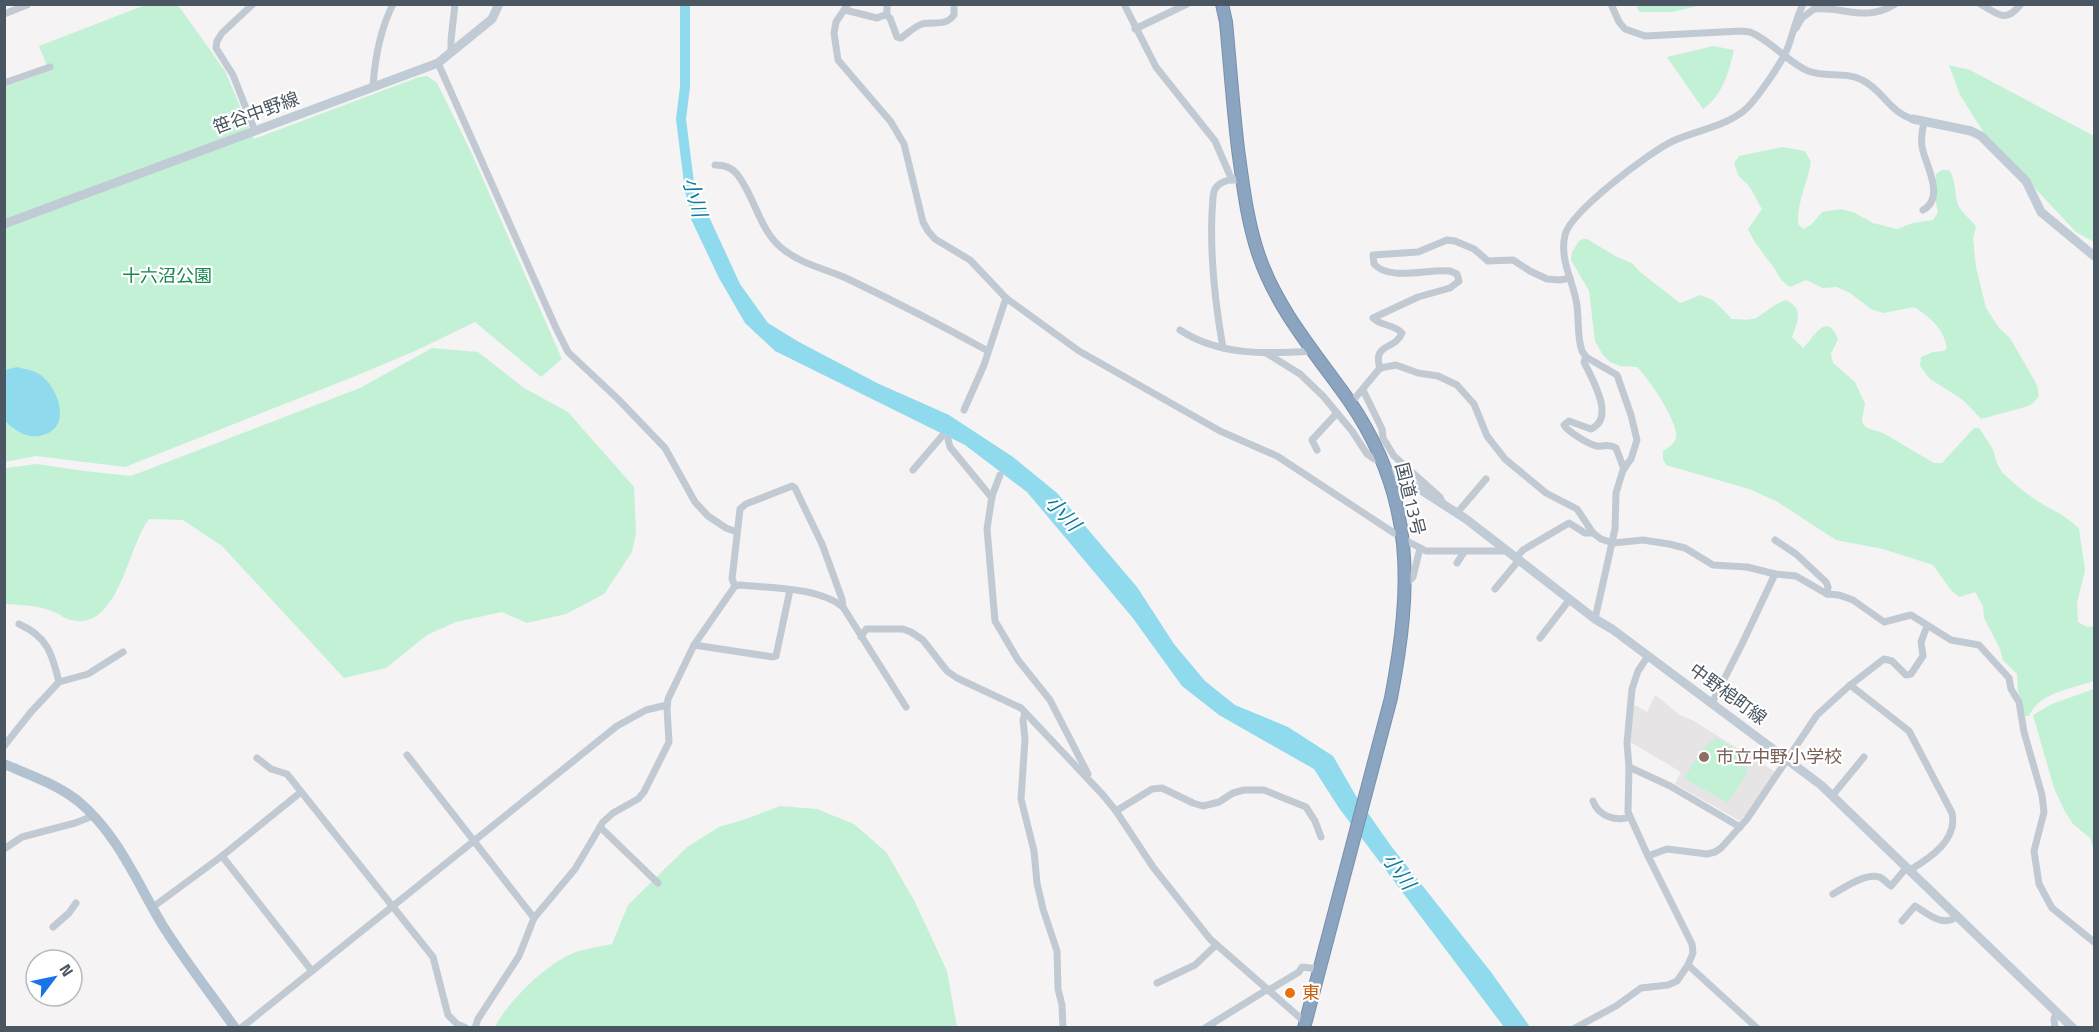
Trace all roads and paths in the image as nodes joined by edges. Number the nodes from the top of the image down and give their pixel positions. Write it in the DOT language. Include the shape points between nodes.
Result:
graph roads {
  1 [pos="393,4"];
  2 [pos="455,4"];
  3 [pos="499,4"];
  4 [pos="887,4"];
  5 [pos="954,4"];
  6 [pos="1124,4"];
  7 [pos="1187,4"];
  8 [pos="1222,4"];
  9 [pos="1611,4"];
  10 [pos="1803,4"];
  11 [pos="1895,4"];
  12 [pos="1980,4"];
  13 [pos="2021,4"];
  14 [pos="27,5"];
  15 [pos="249,6"];
  16 [pos="846,7"];
  17 [pos="4,14"];
  18 [pos="886,15"];
  19 [pos="1135,29"];
  20 [pos="1792,32"];
  21 [pos="451,52"];
  22 [pos="1784,54"];
  23 [pos="438,63"];
  24 [pos="50,67"];
  25 [pos="4,83"];
  26 [pos="373,86"];
  27 [pos="1912,119"];
  28 [pos="1924,122"];
  29 [pos="255,131"];
  30 [pos="715,165"];
  31 [pos="1237,180"];
  32 [pos="1923,210"];
  33 [pos="4,224"];
  34 [pos="2094,256"];
  35 [pos="1570,278"];
  36 [pos="1006,298"];
  37 [pos="1180,330"];
  38 [pos="1223,348"];
  39 [pos="988,351"];
  40 [pos="1312,351"];
  41 [pos="1266,353"];
  42 [pos="1586,357"];
  43 [pos="1380,369"];
  44 [pos="1363,390"];
  45 [pos="1351,403"];
  46 [pos="964,410"];
  47 [pos="1338,413"];
  48 [pos="1317,450"];
  49 [pos="1382,459"];
  50 [pos="913,470"];
  51 [pos="1624,470"];
  52 [pos="1388,471"];
  53 [pos="1000,475"];
  54 [pos="1486,482"];
  55 [pos="992,498"];
  56 [pos="1443,504"];
  57 [pos="1458,514"];
  58 [pos="736,532"];
  59 [pos="1394,533"];
  60 [pos="1593,533"];
  61 [pos="1775,540"];
  62 [pos="1407,541"];
  63 [pos="1613,543"];
  64 [pos="1420,548"];
  65 [pos="1508,551"];
  66 [pos="1464,552"];
  67 [pos="1518,559"];
  68 [pos="1457,563"];
  69 [pos="1774,574"];
  70 [pos="1405,585"];
  71 [pos="735,586"];
  72 [pos="1495,589"];
  73 [pos="790,590"];
  74 [pos="1827,594"];
  75 [pos="1570,599"];
  76 [pos="843,607"];
  77 [pos="1595,619"];
  78 [pos="20,624"];
  79 [pos="1927,626"];
  80 [pos="861,637"];
  81 [pos="1540,638"];
  82 [pos="694,645"];
  83 [pos="123,652"];
  84 [pos="1648,656"];
  85 [pos="59,682"];
  86 [pos="1850,685"];
  87 [pos="1712,703"];
  88 [pos="667,705"];
  89 [pos="906,707"];
  90 [pos="1025,713"];
  91 [pos="4,746"];
  92 [pos="407,755"];
  93 [pos="1864,757"];
  94 [pos="257,758"];
  95 [pos="1787,758"];
  96 [pos="4,764"];
  97 [pos="1629,767"];
  98 [pos="1089,779"];
  99 [pos="301,792"];
  100 [pos="1832,796"];
  101 [pos="1593,801"];
  102 [pos="1116,811"];
  103 [pos="93,816"];
  104 [pos="1629,817"];
  105 [pos="600,827"];
  106 [pos="1740,827"];
  107 [pos="1321,837"];
  108 [pos="473,842"];
  109 [pos="4,849"];
  110 [pos="222,856"];
  111 [pos="1647,856"];
  112 [pos="1909,869"];
  113 [pos="658,883"];
  114 [pos="1833,894"];
  115 [pos="76,903"];
  116 [pos="393,906"];
  117 [pos="153,908"];
  118 [pos="1958,916"];
  119 [pos="534,918"];
  120 [pos="1902,921"];
  121 [pos="53,927"];
  122 [pos="2094,942"];
  123 [pos="1216,945"];
  124 [pos="1688,964"];
  125 [pos="1319,969"];
  126 [pos="312,970"];
  127 [pos="1157,983"];
  128 [pos="1269,990"];
  129 [pos="2057,1012"];
  130 [pos="1305,1025"];
  131 [pos="235,1028"];
  132 [pos="241,1028"];
  133 [pos="466,1028"];
  134 [pos="475,1028"];
  135 [pos="1063,1028"];
  136 [pos="1205,1028"];
  137 [pos="1575,1028"];
  138 [pos="1757,1028"];
  139 [pos="2055,1028"];
  140 [pos="2073,1028"];
  1 -- 26 [label="street" via="379,39"];
  2 -- 21 [label="street"];
  3 -- 21 [label="main road, 笹谷中野線" via="492,19"];
  4 -- 18 [label="street"];
  5 -- 18 [label="street" via="954,15 949,21 921,24 901,38"];
  6 -- 19 [label="street"];
  7 -- 19 [label="street"];
  8 -- 31 [label="highway, 国道13号"];
  9 -- 22 [label="street" via="1625,29 1645,36 1747,31"];
  10 -- 20 [label="street"];
  11 -- 20 [label="street" via="1865,15 1814,9"];
  12 -- 13 [label="street" via="2006,17"];
  14 -- 17 [label="street"];
  15 -- 29 [label="street" via="222,33 216,48 233,75"];
  16 -- 18 [label="street" via="878,18"];
  16 -- 36 [label="street" via="834,33 838,60 899,134 922,222 935,239 970,260"];
  19 -- 31 [label="street" via="1156,67 1215,141"];
  20 -- 22 [label="street"];
  21 -- 23 [label="main road, 笹谷中野線"];
  22 -- 27 [label="street" via="1809,71 1847,74 1864,81 1901,116"];
  22 -- 35 [label="street" via="1744,111 1654,152 1572,220 1563,248"];
  23 -- 26 [label="main road, 笹谷中野線"];
  23 -- 58 [label="street" via="568,352 665,448 695,502 708,516"];
  24 -- 25 [label="street"];
  26 -- 29 [label="main road, 笹谷中野線"];
  27 -- 28 [label="main road"];
  28 -- 32 [label="street" via="1923,152 1933,181 1933,199"];
  28 -- 34 [label="main road" via="1981,136 2026,181 2041,212"];
  29 -- 33 [label="main road, 笹谷中野線"];
  30 -- 39 [label="street" via="736,172 764,224 783,249"];
  31 -- 38 [label="street" via="1215,189 1212,221 1213,274"];
  31 -- 40 [label="highway, 国道13号" via="1273,289"];
  35 -- 42 [label="street" via="1580,346"];
  35 -- 43 [label="street" via="1546,279 1513,260 1488,261 1474,249 1447,240 1418,252 1373,255 1379,269 1406,273 1450,271 1459,281 1373,318 1402,333 1397,341 1381,350"];
  36 -- 39 [label="street"];
  36 -- 59 [label="street" via="1079,351 1220,431 1277,456"];
  37 -- 38 [label="street"];
  38 -- 41 [label="street"];
  39 -- 46 [label="street"];
  40 -- 41 [label="street"];
  40 -- 45 [label="highway, 国道13号"];
  41 -- 47 [label="street" via="1300,374"];
  42 -- 51 [label="street" via="1617,375 1628,407 1637,440"];
  42 -- 51 [label="street" via="1584,362 1601,404 1601,421 1592,429 1569,421 1564,425 1595,446 1607,444 1616,448"];
  43 -- 44 [label="street"];
  43 -- 60 [label="street" via="1396,365 1438,376 1457,386 1474,404 1487,436 1505,459 1546,494 1577,509"];
  44 -- 45 [label="street"];
  44 -- 56 [label="street" via="1394,456"];
  45 -- 49 [label="highway, 国道13号"];
  47 -- 48 [label="street" via="1312,440"];
  47 -- 49 [label="street" via="1367,454"];
  49 -- 52 [label="highway, 国道13号"];
  50 -- 55 [label="street" via="945,437"];
  51 -- 63 [label="street" via="1616,493"];
  52 -- 56 [label="main road, 中野梍町線"];
  52 -- 70 [label="highway, 国道13号" via="1403,544"];
  53 -- 55 [label="street"];
  54 -- 57 [label="street"];
  55 -- 98 [label="street" via="987,541 996,626 1055,708"];
  56 -- 57 [label="main road, 中野梍町線"];
  57 -- 65 [label="main road, 中野梍町線"];
  58 -- 71 [label="street" via="732,579"];
  58 -- 76 [label="street" via="742,506 787,487 795,488 830,564"];
  60 -- 63 [label="street"];
  60 -- 67 [label="street" via="1585,533 1569,523 1523,550"];
  61 -- 74 [label="street" via="1826,582"];
  62 -- 64 [label="street"];
  63 -- 69 [label="street" via="1643,540 1669,544 1685,548 1713,565"];
  63 -- 77 [label="street"];
  64 -- 66 [label="street"];
  64 -- 70 [label="street" via="1413,577"];
  65 -- 66 [label="street"];
  65 -- 67 [label="main road, 中野梍町線"];
  66 -- 68 [label="street"];
  67 -- 72 [label="street"];
  67 -- 75 [label="main road, 中野梍町線"];
  69 -- 74 [label="street" via="1796,576"];
  69 -- 87 [label="street"];
  70 -- 125 [label="highway, 国道13号" via="1401,648 1391,698"];
  71 -- 73 [label="street"];
  71 -- 82 [label="street"];
  73 -- 76 [label="street" via="807,592"];
  73 -- 82 [label="street" via="776,656"];
  74 -- 79 [label="street" via="1853,600 1884,622 1911,615"];
  75 -- 77 [label="main road, 中野梍町線"];
  75 -- 81 [label="street"];
  76 -- 80 [label="street"];
  77 -- 84 [label="main road, 中野梍町線"];
  78 -- 85 [label="street" via="49,648"];
  79 -- 86 [label="street" via="1921,642 1923,656 1911,674 1906,675 1892,661 1884,659"];
  79 -- 122 [label="street" via="1951,640 1979,645 2009,678 2019,702 2042,795 2044,812 2034,851 2038,884 2052,908"];
  80 -- 89 [label="street"];
  80 -- 90 [label="street" via="866,629 911,632 923,640 952,675"];
  82 -- 88 [label="street"];
  83 -- 85 [label="street" via="88,674"];
  84 -- 87 [label="main road, 中野梍町線"];
  84 -- 97 [label="street" via="1632,689"];
  85 -- 91 [label="street"];
  86 -- 95 [label="street" via="1817,715"];
  86 -- 112 [label="street" via="1909,731 1952,813 1947,840 1931,856"];
  87 -- 95 [label="main road, 中野梍町線"];
  88 -- 105 [label="street" via="669,742 644,792"];
  88 -- 108 [label="street" via="646,710 617,726"];
  90 -- 98 [label="street"];
  90 -- 135 [label="street" via="1021,799 1043,909 1057,951"];
  92 -- 108 [label="street"];
  93 -- 100 [label="street"];
  94 -- 99 [label="street" via="271,769 287,774"];
  95 -- 100 [label="main road, 中野梍町線"];
  95 -- 106 [label="street"];
  96 -- 103 [label="main road" via="59,788"];
  97 -- 104 [label="street"];
  97 -- 106 [label="street"];
  98 -- 102 [label="street"];
  99 -- 110 [label="street"];
  99 -- 116 [label="street"];
  100 -- 112 [label="main road, 中野梍町線"];
  101 -- 104 [label="street" via="1607,816 1622,820"];
  102 -- 107 [label="street" via="1152,789 1162,788 1203,806 1244,790 1264,790 1306,807"];
  102 -- 123 [label="street" via="1153,867"];
  103 -- 109 [label="street" via="22,837"];
  103 -- 117 [label="main road" via="113,839"];
  104 -- 111 [label="street"];
  105 -- 113 [label="street"];
  105 -- 119 [label="street" via="575,868"];
  106 -- 111 [label="street" via="1715,852 1667,849"];
  108 -- 116 [label="street"];
  108 -- 119 [label="street"];
  110 -- 117 [label="street"];
  110 -- 126 [label="street"];
  111 -- 124 [label="street" via="1692,944"];
  112 -- 114 [label="street" via="1891,886 1874,877 1860,879"];
  112 -- 118 [label="main road, 中野梍町線"];
  115 -- 121 [label="street"];
  116 -- 126 [label="street"];
  116 -- 133 [label="street" via="434,957 448,1015"];
  117 -- 131 [label="main road"];
  118 -- 120 [label="street" via="1944,922 1915,906"];
  118 -- 129 [label="main road, 中野梍町線"];
  119 -- 134 [label="street" via="519,956"];
  123 -- 127 [label="street" via="1195,965"];
  123 -- 128 [label="street"];
  124 -- 137 [label="street" via="1675,982 1641,988"];
  124 -- 138 [label="street"];
  125 -- 128 [label="street" via="1302,967"];
  125 -- 130 [label="highway, 国道13号"];
  126 -- 132 [label="street"];
  128 -- 130 [label="street"];
  128 -- 136 [label="street"];
  129 -- 139 [label="street"];
  129 -- 140 [label="main road, 中野梍町線"];
}
